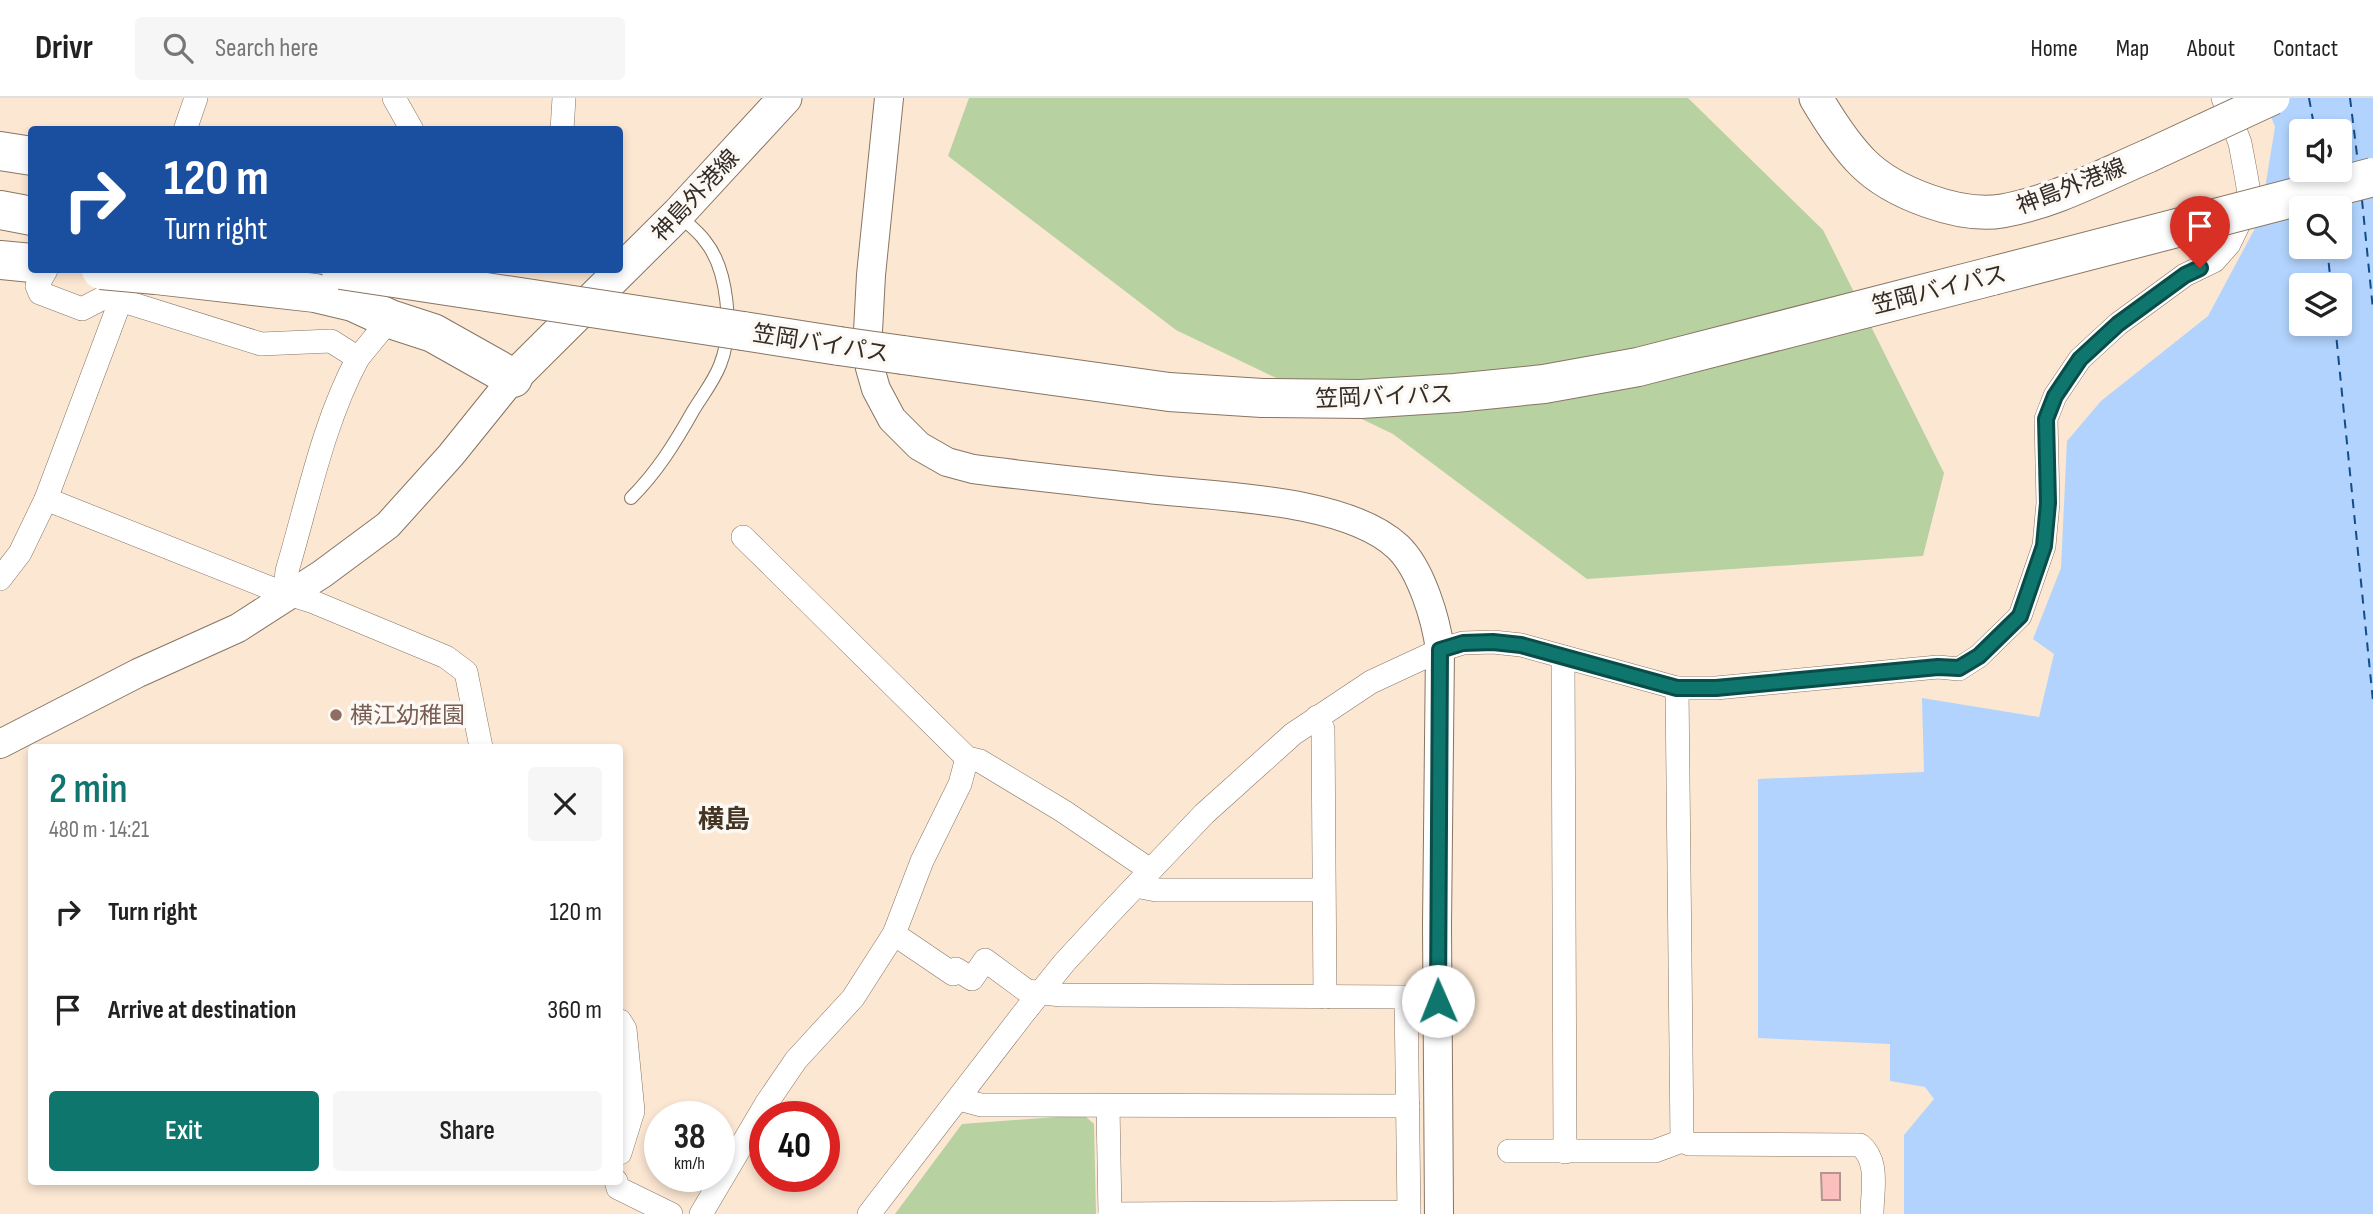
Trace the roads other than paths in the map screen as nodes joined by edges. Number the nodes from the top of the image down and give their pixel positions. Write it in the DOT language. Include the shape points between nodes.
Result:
graph roads {
  1 [pos="196,98"];
  2 [pos="394,98"];
  3 [pos="564,98"];
  4 [pos="785,98"];
  5 [pos="889,98"];
  6 [pos="1816,98"];
  7 [pos="2223,98"];
  8 [pos="2273,98"];
  9 [pos="186,126"];
  10 [pos="410,126"];
  11 [pos="562,126"];
  12 [pos="0,151"];
  13 [pos="28,155"];
  14 [pos="2373,177"];
  15 [pos="0,210"];
  16 [pos="678,214"];
  17 [pos="28,215"];
  18 [pos="0,234"];
  19 [pos="28,236"];
  20 [pos="0,260"];
  21 [pos="28,263"];
  22 [pos="623,269"];
  23 [pos="44,273"];
  24 [pos="141,273"];
  25 [pos="152,273"];
  26 [pos="361,273"];
  27 [pos="374,273"];
  28 [pos="432,273"];
  29 [pos="619,273"];
  30 [pos="111,284"];
  31 [pos="397,311"];
  32 [pos="358,358"];
  33 [pos="513,378"];
  34 [pos="631,498"];
  35 [pos="46,499"];
  36 [pos="743,537"];
  37 [pos="0,579"];
  38 [pos="290,594"];
  39 [pos="1440,650"];
  40 [pos="1563,657"];
  41 [pos="1677,688"];
  42 [pos="1317,717"];
  43 [pos="0,744"];
  44 [pos="480,744"];
  45 [pos="967,758"];
  46 [pos="1143,878"];
  47 [pos="1323,890"];
  48 [pos="894,934"];
  49 [pos="1041,993"];
  50 [pos="1325,997"];
  51 [pos="623,1026"];
  52 [pos="959,1099"];
  53 [pos="1108,1105"];
  54 [pos="1408,1107"];
  55 [pos="1682,1141"];
  56 [pos="623,1143"];
  57 [pos="1509,1152"];
  58 [pos="1565,1152"];
  59 [pos="617,1185"];
  60 [pos="671,1214"];
  61 [pos="701,1214"];
  62 [pos="869,1214"];
  63 [pos="1110,1214"];
  64 [pos="1439,1214"];
  65 [pos="1872,1214"];
  1 -- 9 [label="street"];
  2 -- 10 [label="street"];
  3 -- 11 [label="street"];
  4 -- 16 [label="main road, 神島外港線"];
  5 -- 39 [label="street" via="867,350 876,388 892,419 919,446 947,462 973,468 1294,504 1369,526 1399,548 1416,574 1436,624"];
  6 -- 8 [label="main road, 神島外港線, bridge" via="1864,164 1898,188 1965,210 2000,211 2048,199"];
  7 -- 41 [label="street" via="2240,143 2249,193 2241,219 2214,261 2185,275 2118,324 2080,359 2055,396 2046,419 2044,546 2020,616 1979,656 1959,668"];
  12 -- 13 [label="highway"];
  14 -- 26 [label="highway, 笠岡バイパス, bridge" via="1638,367 1544,384 1361,399 1156,390"];
  15 -- 17 [label="highway"];
  16 -- 22 [label="main road, 神島外港線"];
  16 -- 34 [label="lane" via="706,241 722,272 726,340 721,364 670,451"];
  18 -- 19 [label="highway"];
  20 -- 21 [label="highway"];
  23 -- 30 [label="street" via="37,286 40,293 82,309 107,296"];
  24 -- 30 [label="highway, bridge"];
  25 -- 31 [label="highway" via="315,293"];
  27 -- 31 [label="highway"];
  28 -- 31 [label="street"];
  29 -- 33 [label="main road, 神島外港線"];
  30 -- 32 [label="street" via="261,344 331,341"];
  30 -- 35 [label="street"];
  31 -- 32 [label="street"];
  31 -- 33 [label="highway"];
  32 -- 38 [label="street" via="324,445 288,571"];
  33 -- 38 [label="street" via="388,525"];
  35 -- 37 [label="street" via="20,553"];
  35 -- 38 [label="street"];
  36 -- 45 [label="street"];
  38 -- 43 [label="street" via="238,628"];
  38 -- 44 [label="street" via="446,657 466,672"];
  39 -- 40 [label="street" via="1493,642"];
  39 -- 42 [label="street" via="1371,682"];
  39 -- 64 [label="street"];
  40 -- 41 [label="street"];
  40 -- 58 [label="street"];
  41 -- 55 [label="street"];
  42 -- 46 [label="street" via="1204,814"];
  42 -- 47 [label="street" via="1323,729"];
  45 -- 46 [label="street" via="980,761 1063,811"];
  45 -- 48 [label="street"];
  46 -- 47 [label="street" via="1156,890"];
  46 -- 49 [label="street"];
  47 -- 50 [label="street"];
  48 -- 49 [label="street" via="953,974 956,969 972,979 985,960 1027,991"];
  48 -- 61 [label="street" via="853,998 796,1060"];
  49 -- 50 [label="street"];
  49 -- 52 [label="street"];
  50 -- 54 [label="street" via="1406,997"];
  51 -- 56 [label="street" via="633,1111"];
  52 -- 53 [label="street" via="981,1105"];
  52 -- 62 [label="street"];
  53 -- 54 [label="street"];
  53 -- 63 [label="street"];
  54 -- 63 [label="street" via="1409,1212"];
  55 -- 58 [label="street" via="1655,1151"];
  55 -- 65 [label="street" via="1860,1146 1869,1152 1873,1163"];
  57 -- 58 [label="street"];
  59 -- 60 [label="street"];
}
